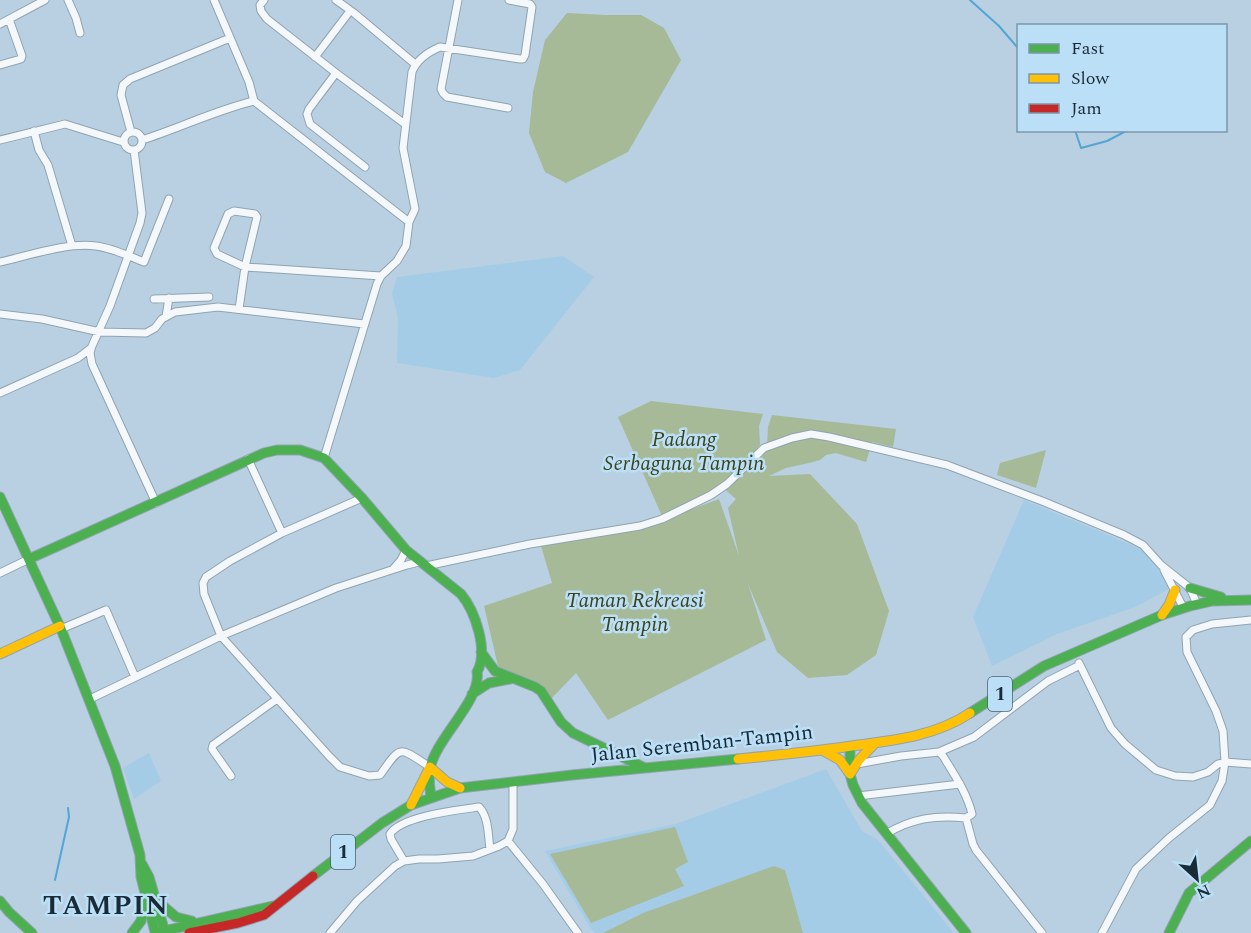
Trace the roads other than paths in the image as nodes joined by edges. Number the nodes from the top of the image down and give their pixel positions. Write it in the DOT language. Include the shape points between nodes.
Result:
graph roads {
  1 [pos="45,0"];
  2 [pos="68,0"];
  3 [pos="214,0"];
  4 [pos="264,0"];
  5 [pos="336,0"];
  6 [pos="458,0"];
  7 [pos="508,0"];
  8 [pos="350,11"];
  9 [pos="9,19"];
  10 [pos="0,24"];
  11 [pos="80,33"];
  12 [pos="230,38"];
  13 [pos="449,48"];
  14 [pos="315,57"];
  15 [pos="415,64"];
  16 [pos="0,66"];
  17 [pos="336,73"];
  18 [pos="254,101"];
  19 [pos="508,108"];
  20 [pos="405,124"];
  21 [pos="34,131"];
  22 [pos="132,132"];
  23 [pos="0,140"];
  24 [pos="142,140"];
  25 [pos="123,142"];
  26 [pos="134,150"];
  27 [pos="365,167"];
  28 [pos="169,199"];
  29 [pos="409,222"];
  30 [pos="72,246"];
  31 [pos="128,256"];
  32 [pos="0,262"];
  33 [pos="245,267"];
  34 [pos="381,276"];
  35 [pos="209,297"];
  36 [pos="169,298"];
  37 [pos="154,299"];
  38 [pos="239,309"];
  39 [pos="0,315"];
  40 [pos="166,316"];
  41 [pos="364,324"];
  42 [pos="100,332"];
  43 [pos="92,346"];
  44 [pos="68,362"];
  45 [pos="92,364"];
  46 [pos="0,393"];
  47 [pos="324,458"];
  48 [pos="248,459"];
  49 [pos="0,497"];
  50 [pos="362,498"];
  51 [pos="156,503"];
  52 [pos="282,534"];
  53 [pos="406,550"];
  54 [pos="28,559"];
  55 [pos="422,564"];
  56 [pos="1161,565"];
  57 [pos="393,570"];
  58 [pos="0,573"];
  59 [pos="1190,588"];
  60 [pos="1175,590"];
  61 [pos="1234,600"];
  62 [pos="1251,600"];
  63 [pos="1197,604"];
  64 [pos="1184,608"];
  65 [pos="1162,615"];
  66 [pos="1251,620"];
  67 [pos="61,628"];
  68 [pos="221,636"];
  69 [pos="1074,653"];
  70 [pos="0,654"];
  71 [pos="1080,665"];
  72 [pos="488,668"];
  73 [pos="135,677"];
  74 [pos="513,679"];
  75 [pos="485,681"];
  76 [pos="90,699"];
  77 [pos="277,699"];
  78 [pos="875,744"];
  79 [pos="847,747"];
  80 [pos="821,750"];
  81 [pos="939,752"];
  82 [pos="1225,762"];
  83 [pos="1251,764"];
  84 [pos="430,767"];
  85 [pos="851,767"];
  86 [pos="646,768"];
  87 [pos="231,776"];
  88 [pos="513,782"];
  89 [pos="960,784"];
  90 [pos="460,788"];
  91 [pos="858,796"];
  92 [pos="432,797"];
  93 [pos="411,805"];
  94 [pos="437,813"];
  95 [pos="969,816"];
  96 [pos="886,834"];
  97 [pos="508,841"];
  98 [pos="1251,841"];
  99 [pos="490,849"];
  100 [pos="141,861"];
  101 [pos="404,861"];
  102 [pos="146,897"];
  103 [pos="156,900"];
  104 [pos="0,901"];
  105 [pos="274,906"];
  106 [pos="196,922"];
  107 [pos="158,932"];
  108 [pos="200,932"];
  109 [pos="32,933"];
  110 [pos="132,933"];
  111 [pos="189,933"];
  112 [pos="330,933"];
  113 [pos="578,933"];
  114 [pos="966,933"];
  115 [pos="1042,933"];
  116 [pos="1102,933"];
  117 [pos="1169,933"];
  1 -- 9 [label="street"];
  2 -- 11 [label="street"];
  3 -- 12 [label="street"];
  4 -- 14 [label="street" via="260,5 267,19"];
  5 -- 8 [label="street"];
  6 -- 13 [label="street"];
  7 -- 13 [label="street" via="532,7 523,59"];
  8 -- 14 [label="street"];
  8 -- 15 [label="street"];
  9 -- 10 [label="street"];
  9 -- 16 [label="street" via="22,56"];
  12 -- 18 [label="street"];
  12 -- 22 [label="street" via="123,85 121,95"];
  13 -- 15 [label="street" via="440,46"];
  13 -- 19 [label="street" via="443,93"];
  14 -- 17 [label="street"];
  15 -- 20 [label="street"];
  17 -- 20 [label="street"];
  17 -- 27 [label="street" via="309,109 310,124"];
  18 -- 24 [label="street"];
  18 -- 29 [label="street"];
  20 -- 29 [label="street" via="403,148 416,209"];
  21 -- 23 [label="street"];
  21 -- 25 [label="street" via="65,124"];
  21 -- 30 [label="street"];
  22 -- 24 [label="street" via="140,134"];
  22 -- 25 [label="street" via="126,134"];
  24 -- 26 [label="street"];
  25 -- 26 [label="street" via="126,148"];
  26 -- 31 [label="street" via="142,213"];
  28 -- 31 [label="street" via="144,262"];
  29 -- 34 [label="street" via="406,246"];
  30 -- 31 [label="street" via="99,246"];
  30 -- 32 [label="street"];
  31 -- 42 [label="street"];
  33 -- 33 [label="street" via="257,217 234,212 228,214 214,248 217,254"];
  33 -- 34 [label="street"];
  33 -- 38 [label="street"];
  34 -- 41 [label="street"];
  35 -- 36 [label="street"];
  36 -- 37 [label="street"];
  36 -- 40 [label="street"];
  38 -- 40 [label="street" via="218,307"];
  38 -- 41 [label="street"];
  39 -- 42 [label="street"];
  40 -- 42 [label="street" via="146,333"];
  41 -- 47 [label="street"];
  42 -- 43 [label="street"];
  43 -- 44 [label="street"];
  43 -- 45 [label="street"];
  44 -- 45 [label="street"];
  44 -- 46 [label="street"];
  45 -- 51 [label="street"];
  47 -- 48 [label="main road" via="289,449"];
  47 -- 50 [label="main road"];
  48 -- 51 [label="main road"];
  48 -- 52 [label="street"];
  49 -- 54 [label="main road"];
  50 -- 52 [label="street"];
  50 -- 53 [label="main road"];
  51 -- 54 [label="main road"];
  52 -- 68 [label="street" via="206,577 204,594"];
  53 -- 55 [label="main road"];
  53 -- 57 [label="street"];
  54 -- 58 [label="street"];
  54 -- 67 [label="main road"];
  55 -- 56 [label="street" via="651,523 711,495 764,447 812,434 947,465 1124,535 1143,545"];
  55 -- 57 [label="street"];
  55 -- 72 [label="main road" via="468,603"];
  56 -- 59 [label="street"];
  56 -- 60 [label="street"];
  57 -- 68 [label="street" via="336,588"];
  59 -- 61 [label="main road"];
  59 -- 63 [label="street"];
  60 -- 64 [label="street"];
  60 -- 65 [label="main road"];
  61 -- 62 [label="main road, Jalan Seremban-Tampin / 1"];
  61 -- 63 [label="main road, Jalan Seremban-Tampin / 1"];
  63 -- 64 [label="main road, Jalan Seremban-Tampin / 1"];
  64 -- 65 [label="main road, Jalan Seremban-Tampin / 1"];
  65 -- 69 [label="main road, Jalan Seremban-Tampin / 1"];
  66 -- 82 [label="street" via="1212,624 1193,630 1186,638 1187,652 1223,731"];
  67 -- 70 [label="main road"];
  67 -- 73 [label="street" via="106,610"];
  67 -- 76 [label="main road"];
  68 -- 73 [label="street"];
  68 -- 77 [label="street"];
  69 -- 71 [label="street"];
  69 -- 78 [label="main road, Jalan Seremban-Tampin / 1" via="1044,666 944,728"];
  71 -- 81 [label="street" via="1048,681 974,737"];
  71 -- 82 [label="street" via="1111,728 1156,770 1193,777"];
  72 -- 74 [label="main road"];
  72 -- 75 [label="main road" via="495,677"];
  72 -- 75 [label="main road" via="477,672"];
  73 -- 76 [label="street"];
  74 -- 75 [label="main road"];
  74 -- 86 [label="main road" via="541,691 573,733"];
  75 -- 84 [label="main road" via="472,694"];
  76 -- 100 [label="main road" via="116,766"];
  77 -- 84 [label="street" via="340,767 369,776 380,775 400,751"];
  77 -- 87 [label="street" via="213,745"];
  78 -- 79 [label="main road, Jalan Seremban-Tampin / 1"];
  78 -- 85 [label="main road"];
  79 -- 80 [label="main road, Jalan Seremban-Tampin / 1"];
  79 -- 85 [label="main road"];
  80 -- 85 [label="main road"];
  80 -- 86 [label="main road, Jalan Seremban-Tampin / 1"];
  81 -- 85 [label="street"];
  81 -- 89 [label="street"];
  82 -- 83 [label="street"];
  82 -- 116 [label="street" via="1222,781 1210,805 1136,869"];
  84 -- 90 [label="main road"];
  84 -- 92 [label="main road"];
  84 -- 93 [label="main road"];
  85 -- 91 [label="main road"];
  86 -- 88 [label="main road, Jalan Seremban-Tampin / 1"];
  88 -- 90 [label="main road, Jalan Seremban-Tampin / 1"];
  88 -- 97 [label="street" via="513,830"];
  89 -- 91 [label="street"];
  89 -- 95 [label="street" via="970,808"];
  90 -- 92 [label="main road, Jalan Seremban-Tampin / 1"];
  91 -- 96 [label="main road"];
  92 -- 93 [label="main road, Jalan Seremban-Tampin / 1"];
  92 -- 94 [label="street"];
  93 -- 105 [label="main road, Jalan Seremban-Tampin / 1"];
  94 -- 99 [label="street" via="479,807 485,815"];
  94 -- 101 [label="street" via="394,828 391,839"];
  95 -- 96 [label="street" via="916,820"];
  95 -- 115 [label="street" via="976,850"];
  96 -- 114 [label="main road"];
  97 -- 99 [label="street"];
  97 -- 113 [label="street"];
  98 -- 117 [label="main road" via="1194,888"];
  99 -- 101 [label="street" via="473,856"];
  100 -- 102 [label="main road"];
  100 -- 103 [label="main road"];
  101 -- 112 [label="street" via="357,901"];
  102 -- 107 [label="main road"];
  102 -- 110 [label="main road" via="144,916"];
  103 -- 106 [label="main road" via="176,916"];
  103 -- 107 [label="main road"];
  104 -- 109 [label="main road"];
  105 -- 106 [label="main road, Jalan Seremban-Tampin / 1"];
  105 -- 108 [label="main road, 1" via="264,915"];
  106 -- 107 [label="main road, Jalan Seremban-Tampin / 1"];
  108 -- 111 [label="main road, 1"];
}
